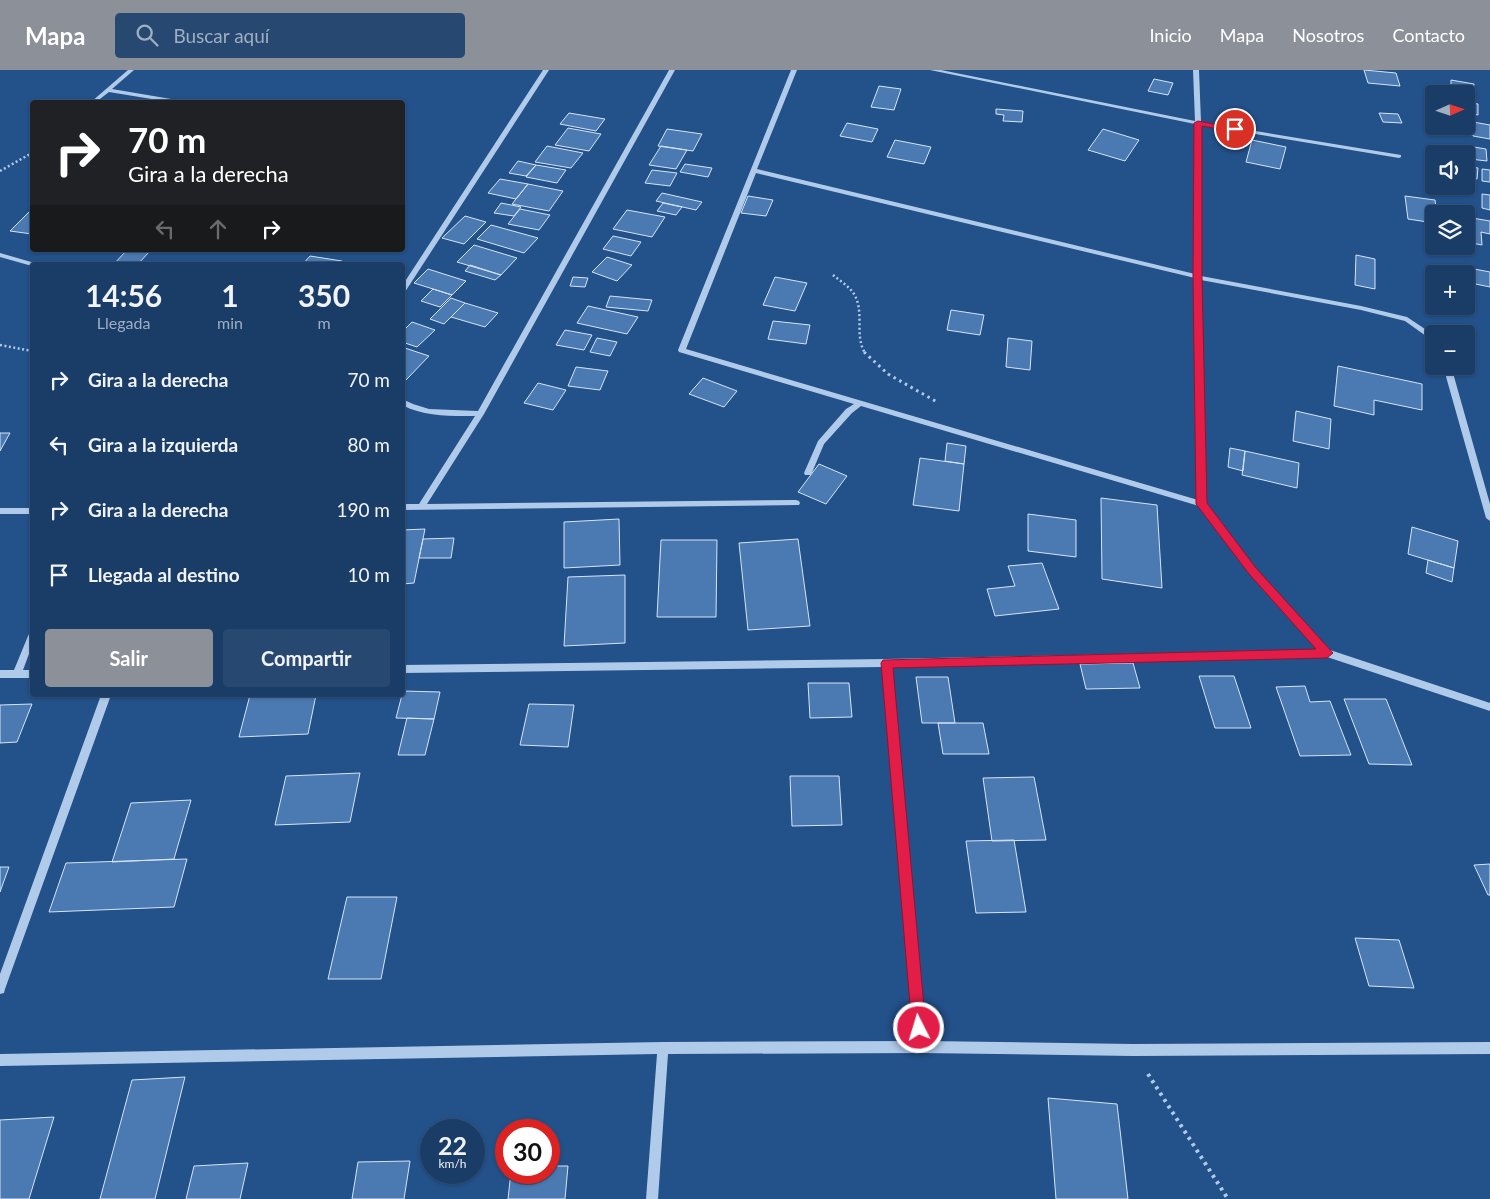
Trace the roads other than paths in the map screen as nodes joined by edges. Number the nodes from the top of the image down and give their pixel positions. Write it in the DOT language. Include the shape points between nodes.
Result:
graph roads {
  1 [pos="131,70"];
  2 [pos="546,70"];
  3 [pos="672,70"];
  4 [pos="794,70"];
  5 [pos="933,70"];
  6 [pos="1196,70"];
  7 [pos="108,90"];
  8 [pos="96,100"];
  9 [pos="166,100"];
  10 [pos="1198,123"];
  11 [pos="1399,156"];
  12 [pos="753,170"];
  13 [pos="0,255"];
  14 [pos="30,263"];
  15 [pos="1198,277"];
  16 [pos="405,287"];
  17 [pos="1425,332"];
  18 [pos="1450,375"];
  19 [pos="405,403"];
  20 [pos="860,403"];
  21 [pos="480,414"];
  22 [pos="808,473"];
  23 [pos="796,503"];
  24 [pos="1202,504"];
  25 [pos="421,506"];
  26 [pos="405,507"];
  27 [pos="30,510"];
  28 [pos="0,511"];
  29 [pos="1490,518"];
  30 [pos="30,641"];
  31 [pos="1327,653"];
  32 [pos="887,663"];
  33 [pos="405,669"];
  34 [pos="0,674"];
  35 [pos="16,674"];
  36 [pos="30,674"];
  37 [pos="105,697"];
  38 [pos="1490,707"];
  39 [pos="0,989"];
  40 [pos="921,1047"];
  41 [pos="662,1048"];
  42 [pos="1490,1048"];
  43 [pos="0,1060"];
  44 [pos="652,1199"];
  1 -- 7 [label="street"];
  2 -- 16 [label="street"];
  3 -- 21 [label="street"];
  4 -- 12 [label="street"];
  5 -- 10 [label="street"];
  6 -- 10 [label="street"];
  7 -- 8 [label="street"];
  7 -- 9 [label="street"];
  10 -- 11 [label="street"];
  10 -- 15 [label="street"];
  12 -- 15 [label="lane"];
  12 -- 20 [label="street" via="682,350"];
  13 -- 14 [label="street"];
  15 -- 17 [label="lane" via="1407,319"];
  15 -- 24 [label="street"];
  18 -- 29 [label="street"];
  19 -- 21 [label="street" via="426,411"];
  20 -- 22 [label="street" via="821,443"];
  20 -- 24 [label="street"];
  21 -- 25 [label="street"];
  23 -- 25 [label="street"];
  24 -- 31 [label="street" via="1252,571"];
  25 -- 26 [label="street"];
  27 -- 28 [label="street"];
  30 -- 35 [label="street"];
  31 -- 32 [label="street"];
  31 -- 38 [label="street"];
  32 -- 33 [label="street"];
  32 -- 40 [label="street"];
  34 -- 35 [label="street"];
  35 -- 36 [label="street"];
  37 -- 39 [label="street"];
  40 -- 41 [label="street"];
  40 -- 42 [label="street" via="1133,1050"];
  41 -- 43 [label="street"];
  41 -- 44 [label="street"];
}
